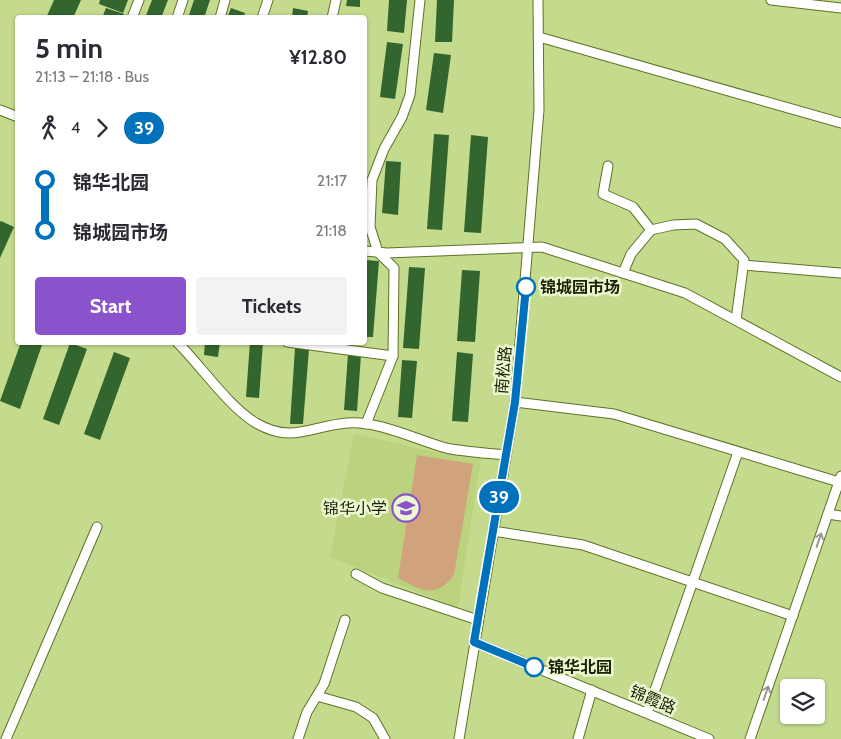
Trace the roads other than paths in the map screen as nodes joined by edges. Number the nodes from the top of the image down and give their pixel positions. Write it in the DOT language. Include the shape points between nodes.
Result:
graph roads {
  1 [pos="138,0"];
  2 [pos="184,0"];
  3 [pos="226,0"];
  4 [pos="268,0"];
  5 [pos="336,0"];
  6 [pos="420,0"];
  7 [pos="538,0"];
  8 [pos="771,0"];
  9 [pos="841,8"];
  10 [pos="133,15"];
  11 [pos="178,15"];
  12 [pos="221,15"];
  13 [pos="263,15"];
  14 [pos="333,15"];
  15 [pos="539,37"];
  16 [pos="0,110"];
  17 [pos="15,116"];
  18 [pos="841,123"];
  19 [pos="608,166"];
  20 [pos="652,230"];
  21 [pos="528,247"];
  22 [pos="367,251"];
  23 [pos="378,252"];
  24 [pos="744,265"];
  25 [pos="623,273"];
  26 [pos="840,273"];
  27 [pos="736,320"];
  28 [pos="181,345"];
  29 [pos="310,345"];
  30 [pos="393,356"];
  31 [pos="841,377"];
  32 [pos="515,402"];
  33 [pos="366,424"];
  34 [pos="738,452"];
  35 [pos="506,455"];
  36 [pos="840,479"];
  37 [pos="828,514"];
  38 [pos="841,516"];
  39 [pos="97,527"];
  40 [pos="493,531"];
  41 [pos="356,574"];
  42 [pos="693,581"];
  43 [pos="793,616"];
  44 [pos="345,620"];
  45 [pos="478,620"];
  46 [pos="474,642"];
  47 [pos="592,690"];
  48 [pos="317,696"];
  49 [pos="647,712"];
  50 [pos="6,739"];
  51 [pos="298,739"];
  52 [pos="385,739"];
  53 [pos="459,739"];
  54 [pos="578,739"];
  55 [pos="709,739"];
  56 [pos="750,739"];
  1 -- 10 [label="street"];
  2 -- 11 [label="street"];
  3 -- 12 [label="street"];
  4 -- 13 [label="street"];
  5 -- 14 [label="street"];
  6 -- 23 [label="street" via="410,95 372,180 370,227"];
  7 -- 15 [label="street, 南松路"];
  8 -- 9 [label="street"];
  15 -- 18 [label="street"];
  15 -- 21 [label="street, 南松路" via="539,110"];
  16 -- 17 [label="street"];
  19 -- 20 [label="street" via="602,194 633,207"];
  20 -- 24 [label="street" via="696,224 725,239 744,260"];
  20 -- 25 [label="street" via="631,254"];
  21 -- 23 [label="street"];
  21 -- 25 [label="street" via="542,246"];
  21 -- 32 [label="street, 南松路"];
  22 -- 23 [label="street"];
  23 -- 30 [label="street" via="394,268"];
  24 -- 26 [label="street"];
  24 -- 27 [label="street"];
  25 -- 27 [label="street" via="685,293"];
  27 -- 31 [label="street"];
  28 -- 33 [label="street" via="231,402 256,423 282,435 347,423"];
  29 -- 30 [label="street"];
  30 -- 33 [label="street"];
  32 -- 34 [label="street" via="614,414"];
  32 -- 35 [label="street, 南松路"];
  33 -- 35 [label="street" via="448,448"];
  34 -- 36 [label="street"];
  34 -- 42 [label="street"];
  35 -- 40 [label="street, 南松路"];
  36 -- 37 [label="street"];
  37 -- 38 [label="street"];
  43 -- 37 [label="street, one-way"];
  39 -- 50 [label="street"];
  40 -- 42 [label="street" via="583,545"];
  40 -- 45 [label="street, 南松路"];
  41 -- 45 [label="street" via="382,588"];
  42 -- 43 [label="street"];
  42 -- 49 [label="street"];
  56 -- 43 [label="street, one-way"];
  44 -- 48 [label="street"];
  45 -- 46 [label="street, 南松路"];
  46 -- 47 [label="street, 锦霞路"];
  46 -- 53 [label="street, 南松路"];
  47 -- 49 [label="street, 锦霞路"];
  47 -- 54 [label="street"];
  48 -- 51 [label="street" via="307,712"];
  48 -- 52 [label="street" via="356,707 373,718"];
  49 -- 55 [label="street, 锦霞路"];
}
